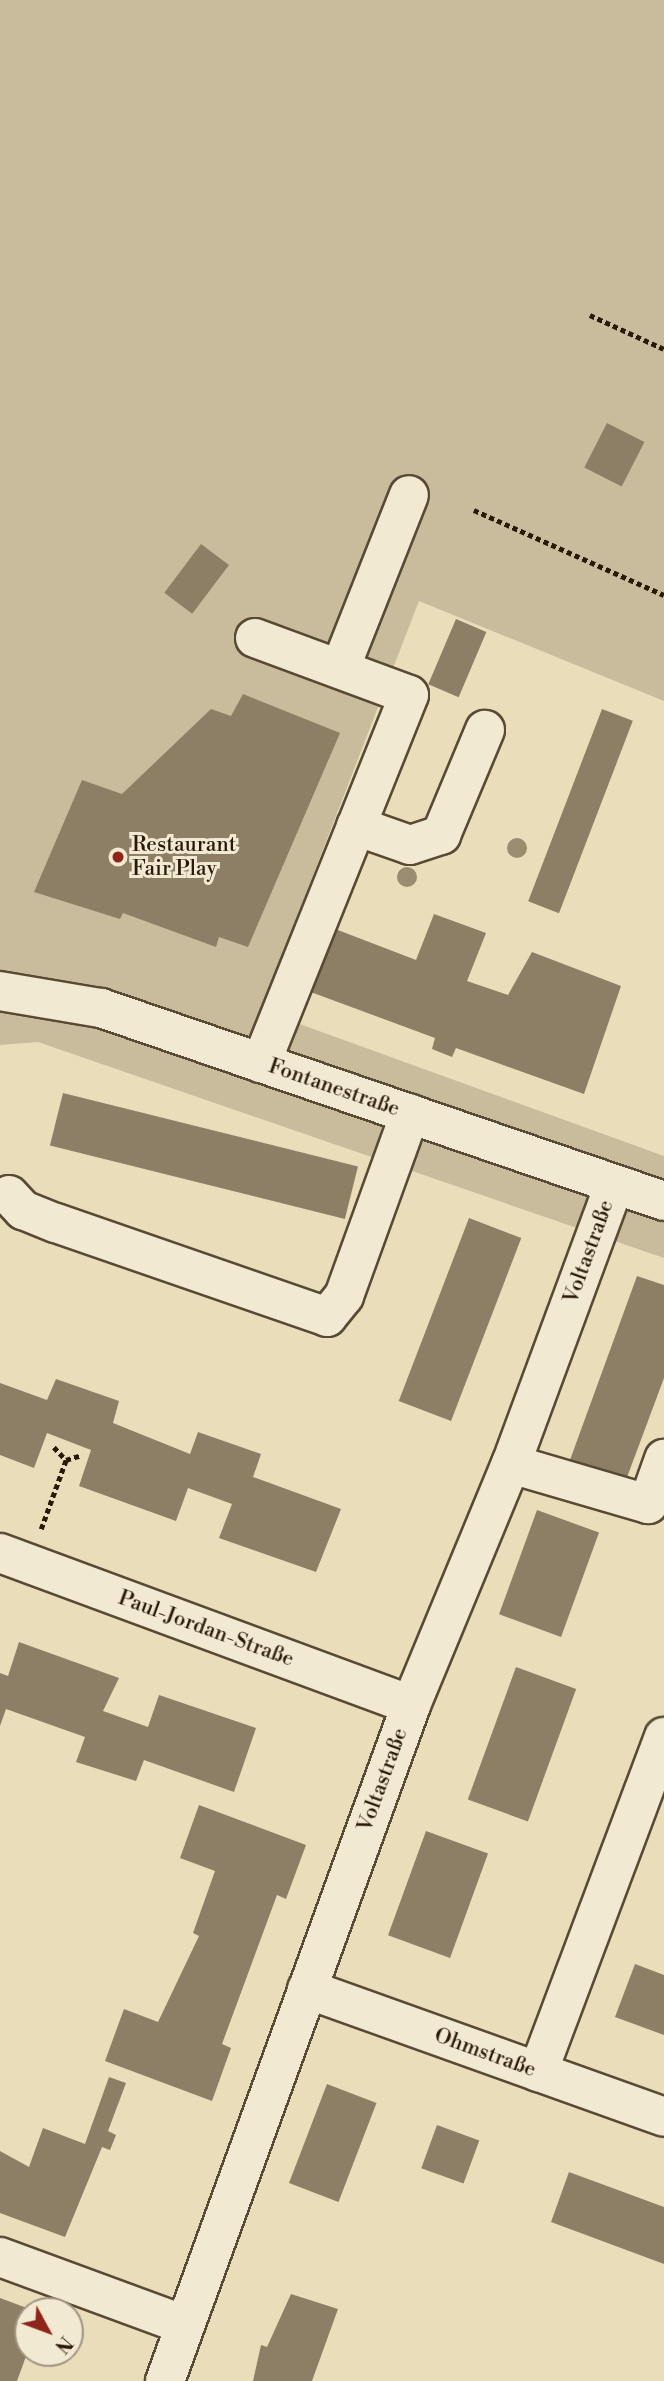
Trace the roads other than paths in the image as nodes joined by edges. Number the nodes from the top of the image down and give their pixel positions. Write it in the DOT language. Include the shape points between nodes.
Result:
graph roads {
  1 [pos="409,495"];
  2 [pos="255,638"];
  3 [pos="340,669"];
  4 [pos="485,730"];
  5 [pos="356,826"];
  6 [pos="0,991"];
  7 [pos="261,1063"];
  8 [pos="410,1114"];
  9 [pos="614,1185"];
  10 [pos="9,1195"];
  11 [pos="664,1201"];
  12 [pos="664,1459"];
  13 [pos="511,1464"];
  14 [pos="656,1507"];
  15 [pos="15,1558"];
  16 [pos="411,1705"];
  17 [pos="664,1737"];
  18 [pos="307,1989"];
  19 [pos="538,2072"];
  20 [pos="664,2117"];
  21 [pos="0,2257"];
  22 [pos="185,2325"];
  23 [pos="165,2381"];
  1 -- 3 [label="street"];
  2 -- 3 [label="street"];
  3 -- 5 [label="street" via="409,695"];
  4 -- 5 [label="street" via="441,835 410,845"];
  5 -- 7 [label="street"];
  6 -- 7 [label="street, Fontanestraße" via="101,1008"];
  7 -- 8 [label="street, Fontanestraße"];
  8 -- 9 [label="street, Fontanestraße"];
  8 -- 10 [label="street" via="344,1296 327,1317 45,1219 23,1210"];
  9 -- 11 [label="street, Fontanestraße"];
  9 -- 13 [label="street, Voltastraße"];
  12 -- 14 [label="street"];
  13 -- 14 [label="street"];
  13 -- 16 [label="street, Voltastraße"];
  15 -- 16 [label="street, Paul-Jordan-Straße"];
  16 -- 18 [label="street, Voltastraße"];
  17 -- 19 [label="street"];
  18 -- 19 [label="street, Ohmstraße"];
  18 -- 22 [label="street, Voltastraße"];
  19 -- 20 [label="street, Ohmstraße"];
  21 -- 22 [label="street"];
  22 -- 23 [label="street, Voltastraße"];
}
